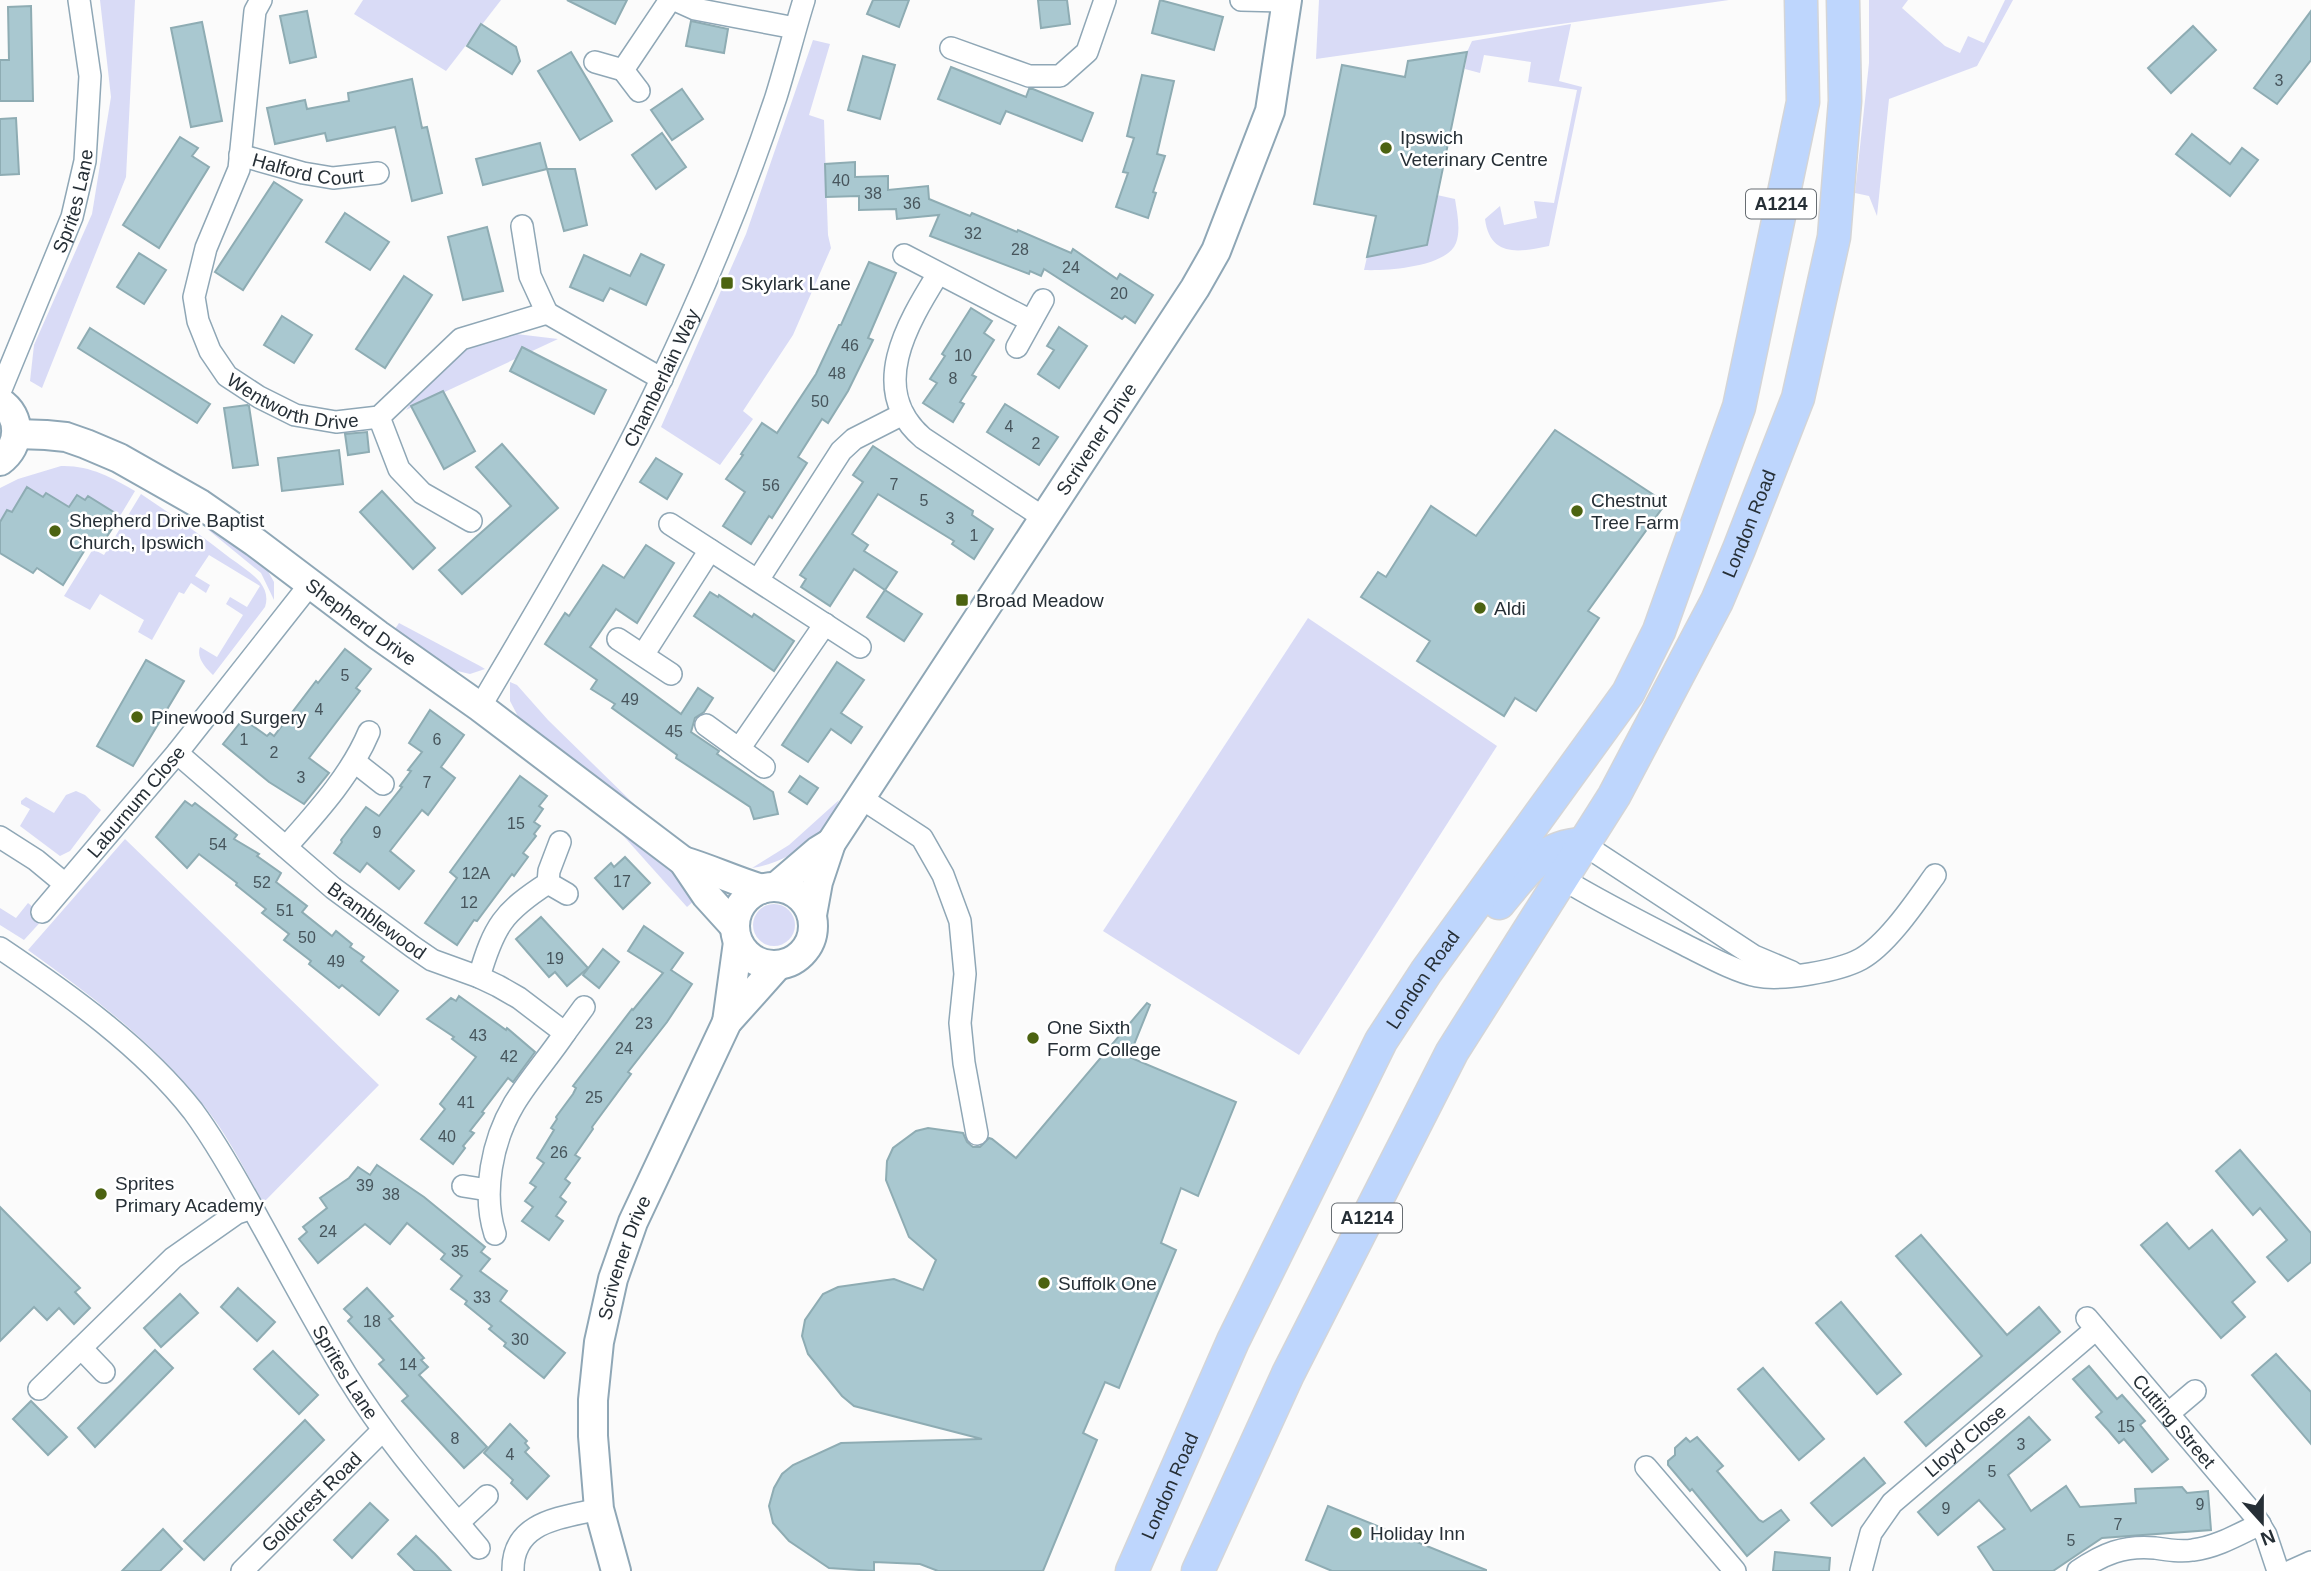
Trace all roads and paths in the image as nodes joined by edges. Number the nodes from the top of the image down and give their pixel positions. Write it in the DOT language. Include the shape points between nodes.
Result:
graph roads {
  1 [pos="79,0"];
  2 [pos="261,0"];
  3 [pos="672,0"];
  4 [pos="804,0"];
  5 [pos="1105,0"];
  6 [pos="1241,0"];
  7 [pos="1801,0"];
  8 [pos="1843,0"];
  9 [pos="1287,1"];
  10 [pos="795,28"];
  11 [pos="951,48"];
  12 [pos="594,62"];
  13 [pos="624,70"];
  14 [pos="639,92"];
  15 [pos="240,155"];
  16 [pos="378,173"];
  17 [pos="522,226"];
  18 [pos="904,255"];
  19 [pos="938,274"];
  20 [pos="1043,300"];
  21 [pos="547,313"];
  22 [pos="1031,321"];
  23 [pos="1017,347"];
  24 [pos="662,379"];
  25 [pos="0,392"];
  26 [pos="0,402"];
  27 [pos="903,414"];
  28 [pos="379,417"];
  29 [pos="17,434"];
  30 [pos="0,461"];
  31 [pos="1044,518"];
  32 [pos="471,521"];
  33 [pos="670,524"];
  34 [pos="710,550"];
  35 [pos="758,580"];
  36 [pos="311,583"];
  37 [pos="825,624"];
  38 [pos="618,639"];
  39 [pos="860,647"];
  40 [pos="643,655"];
  41 [pos="671,674"];
  42 [pos="480,707"];
  43 [pos="706,725"];
  44 [pos="369,732"];
  45 [pos="739,749"];
  46 [pos="177,753"];
  47 [pos="355,762"];
  48 [pos="764,767"];
  49 [pos="1570,773"];
  50 [pos="383,784"];
  51 [pos="861,798"];
  52 [pos="0,837"];
  53 [pos="560,842"];
  54 [pos="831,843"];
  55 [pos="286,847"];
  56 [pos="1566,857"];
  57 [pos="683,861"];
  58 [pos="1935,875"];
  59 [pos="548,883"];
  60 [pos="65,884"];
  61 [pos="769,888"];
  62 [pos="567,894"];
  63 [pos="42,912"];
  64 [pos="812,915"];
  65 [pos="736,934"];
  66 [pos="0,948"];
  67 [pos="778,965"];
  68 [pos="1800,975"];
  69 [pos="480,977"];
  70 [pos="584,1007"];
  71 [pos="727,1022"];
  72 [pos="565,1033"];
  73 [pos="1335,1131"];
  74 [pos="977,1135"];
  75 [pos="463,1185"];
  76 [pos="488,1190"];
  77 [pos="252,1208"];
  78 [pos="495,1234"];
  79 [pos="2092,1323"];
  80 [pos="81,1348"];
  81 [pos="104,1371"];
  82 [pos="38,1389"];
  83 [pos="2195,1391"];
  84 [pos="2169,1413"];
  85 [pos="382,1431"];
  86 [pos="1646,1467"];
  87 [pos="487,1496"];
  88 [pos="598,1509"];
  89 [pos="458,1523"];
  90 [pos="2260,1524"];
  91 [pos="478,1548"];
  92 [pos="2311,1562"];
  93 [pos="242,1571"];
  94 [pos="513,1571"];
  95 [pos="616,1571"];
  96 [pos="1132,1571"];
  97 [pos="1198,1571"];
  98 [pos="1735,1571"];
  99 [pos="1861,1571"];
  100 [pos="2078,1571"];
  101 [pos="2278,1571"];
  102 [pos="2291,1571"];
  1 -- 25 [label="street, Sprites Lane" via="90,75 85,162 72,217"];
  2 -- 15 [label="street, Wentworth Drive" via="255,10"];
  3 -- 10 [label="street" via="695,9"];
  3 -- 13 [label="street"];
  4 -- 10 [label="street, Chamberlain Way"];
  5 -- 11 [label="street" via="1087,52 1060,76 1029,76"];
  6 -- 9 [label="street"];
  7 -- 49 [label="main road, London Road / A1214" via="1803,102 1739,407 1659,631 1628,693"];
  8 -- 56 [label="main road, London Road / A1214" via="1845,101 1834,237 1798,398 1717,601 1614,796"];
  9 -- 31 [label="street, Scrivener Drive" via="1270,111 1216,251"];
  10 -- 24 [label="street, Chamberlain Way" via="749,171"];
  12 -- 13 [label="street"];
  13 -- 14 [label="street"];
  15 -- 16 [label="street, Halford Court" via="333,178"];
  15 -- 28 [label="street, Wentworth Drive" via="239,169 206,248 194,297 210,351 227,376 295,415 336,422"];
  17 -- 21 [label="street" via="530,276"];
  18 -- 19 [label="street"];
  19 -- 22 [label="street"];
  19 -- 27 [label="street" via="915,314 895,364 896,398"];
  20 -- 22 [label="street"];
  21 -- 24 [label="street"];
  21 -- 28 [label="street, Wentworth Drive" via="461,339"];
  22 -- 23 [label="street"];
  24 -- 42 [label="street, Chamberlain Way" via="604,494"];
  26 -- 29 [label="street" via="12,414"];
  27 -- 31 [label="street" via="923,438"];
  27 -- 35 [label="street" via="860,435 841,451"];
  28 -- 32 [label="street" via="399,469 422,493"];
  29 -- 30 [label="street"];
  29 -- 36 [label="street, Shepherd Drive" via="66,438 119,458 200,504"];
  31 -- 51 [label="street, Scrivener Drive"];
  33 -- 34 [label="street"];
  34 -- 35 [label="street"];
  34 -- 40 [label="street"];
  35 -- 37 [label="street"];
  36 -- 42 [label="street, Shepherd Drive"];
  36 -- 46 [label="street, Laburnum Close"];
  37 -- 39 [label="street"];
  37 -- 45 [label="street"];
  38 -- 40 [label="street"];
  40 -- 41 [label="street"];
  42 -- 57 [label="street, Shepherd Drive"];
  43 -- 45 [label="street"];
  44 -- 47 [label="street"];
  45 -- 48 [label="street"];
  46 -- 55 [label="street, Bramblewood"];
  46 -- 60 [label="street, Laburnum Close"];
  47 -- 50 [label="street"];
  47 -- 55 [label="street"];
  49 -- 56 [label="main road" via="1553,818"];
  49 -- 73 [label="main road, London Road / A1214" via="1411,995 1381,1041"];
  51 -- 54 [label="street, Scrivener Drive"];
  51 -- 74 [label="street" via="922,838 943,875 960,921 965,974 960,1023"];
  52 -- 60 [label="street"];
  53 -- 59 [label="street"];
  54 -- 61 [label="street, Scrivener Drive"];
  54 -- 64 [label="street, Scrivener Drive"];
  55 -- 69 [label="street, Bramblewood" via="332,888 432,960"];
  56 -- 68 [label="street" via="1754,956"];
  56 -- 68 [label="street" via="1608,906 1757,976"];
  56 -- 73 [label="main road" via="1523,875 1486,919 1406,1042"];
  56 -- 97 [label="main road, London Road / A1214" via="1452,1052 1288,1374"];
  57 -- 61 [label="street, Shepherd Drive" via="733,881"];
  57 -- 65 [label="street, Shepherd Drive"];
  58 -- 68 [label="street" via="1896,928 1863,958"];
  59 -- 62 [label="street"];
  59 -- 69 [label="street" via="505,917 495,931"];
  60 -- 63 [label="street, Laburnum Close"];
  61 -- 64 [label="street" via="794,891"];
  61 -- 65 [label="street" via="747,896 735,918"];
  64 -- 67 [label="street" via="813,934 808,945 790,962"];
  65 -- 67 [label="street" via="754,960"];
  65 -- 71 [label="street, Scrivener Drive"];
  66 -- 77 [label="street, Sprites Lane" via="79,1005 170,1085 209,1135"];
  67 -- 71 [label="street, Scrivener Drive"];
  69 -- 72 [label="street, Bramblewood" via="519,998"];
  70 -- 72 [label="street"];
  71 -- 88 [label="street, Scrivener Drive" via="633,1222 607,1300 593,1400"];
  72 -- 76 [label="street" via="514,1103"];
  73 -- 96 [label="main road, London Road / A1214" via="1233,1340"];
  75 -- 76 [label="street"];
  76 -- 78 [label="street"];
  77 -- 80 [label="street" via="237,1213 173,1258"];
  77 -- 85 [label="street, Sprites Lane"];
  79 -- 84 [label="street, Cutting Street"];
  79 -- 99 [label="street, Lloyd Close" via="1892,1503 1871,1534"];
  80 -- 81 [label="street"];
  80 -- 82 [label="street"];
  83 -- 84 [label="street"];
  84 -- 90 [label="street, Cutting Street"];
  85 -- 89 [label="street, Sprites Lane"];
  85 -- 93 [label="street, Goldcrest Road"];
  86 -- 98 [label="street"];
  87 -- 89 [label="street"];
  88 -- 94 [label="street" via="546,1522 523,1536 516,1547"];
  88 -- 95 [label="street, Scrivener Drive"];
  89 -- 91 [label="street, Sprites Lane"];
  90 -- 100 [label="street" via="2193,1550 2122,1548"];
  90 -- 101 [label="street, Cutting Street"];
  92 -- 102 [label="street"];
}
